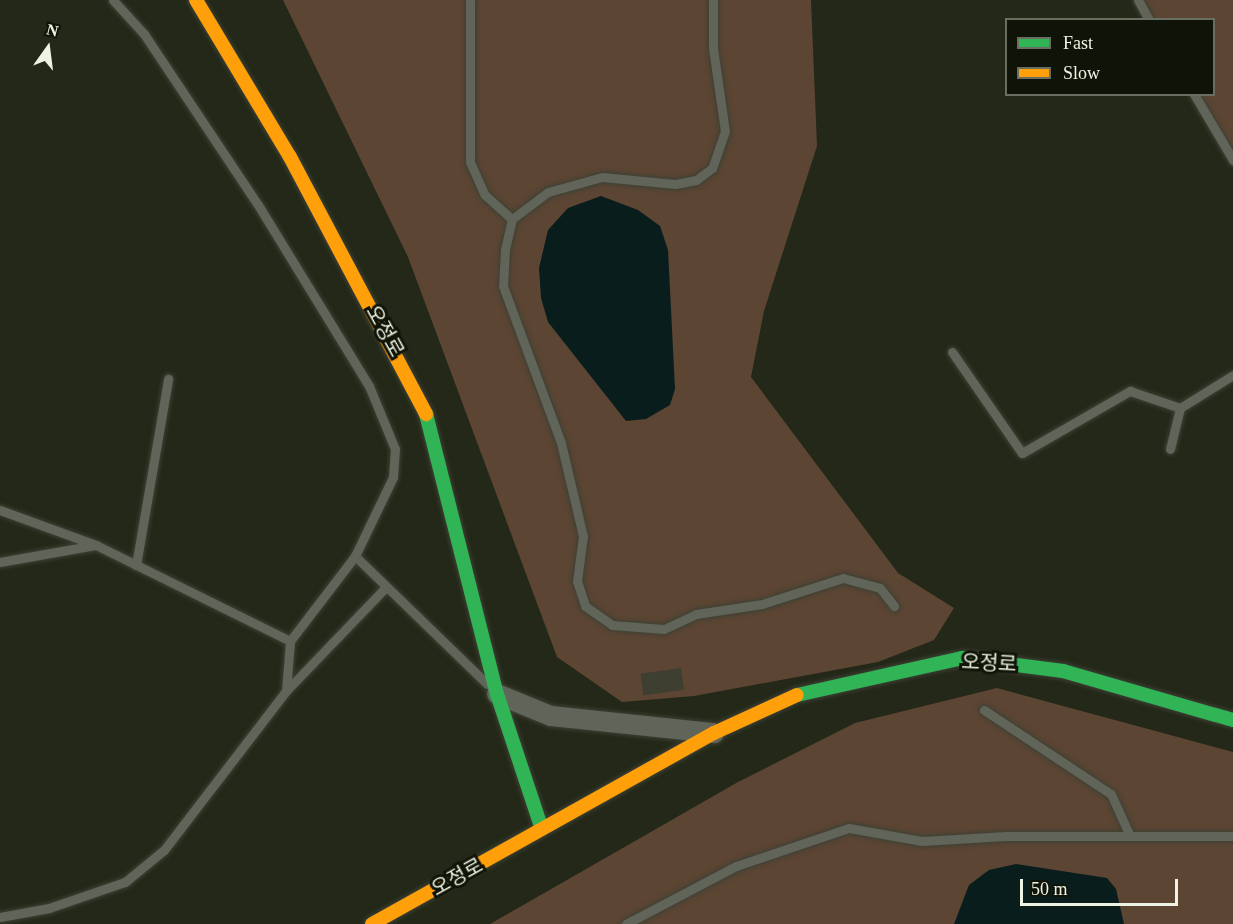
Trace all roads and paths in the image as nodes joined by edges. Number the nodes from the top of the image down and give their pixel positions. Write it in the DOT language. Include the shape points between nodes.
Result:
graph roads {
  1 [pos="113,0"];
  2 [pos="196,0"];
  3 [pos="470,0"];
  4 [pos="713,0"];
  5 [pos="1138,0"];
  6 [pos="204,6"];
  7 [pos="1148,18"];
  8 [pos="1195,96"];
  9 [pos="1233,160"];
  10 [pos="512,219"];
  11 [pos="952,352"];
  12 [pos="1233,375"];
  13 [pos="168,379"];
  14 [pos="1180,408"];
  15 [pos="1170,449"];
  16 [pos="0,510"];
  17 [pos="96,545"];
  18 [pos="355,556"];
  19 [pos="0,562"];
  20 [pos="136,565"];
  21 [pos="386,587"];
  22 [pos="894,606"];
  23 [pos="290,641"];
  24 [pos="286,691"];
  25 [pos="497,694"];
  26 [pos="984,710"];
  27 [pos="1233,720"];
  28 [pos="714,733"];
  29 [pos="542,829"];
  30 [pos="1130,836"];
  31 [pos="1233,836"];
  32 [pos="0,917"];
  33 [pos="372,924"];
  34 [pos="627,924"];
  1 -- 18 [label="lane" via="144,34 252,196 369,386 395,449 393,477"];
  2 -- 6 [label="main road, 오정로"];
  3 -- 10 [label="lane" via="470,162 485,195"];
  4 -- 10 [label="lane" via="713,48 725,132 712,168 696,180 675,184 583,180 548,192"];
  5 -- 7 [label="lane"];
  6 -- 25 [label="main road, 오정로" via="424,406"];
  8 -- 9 [label="lane"];
  10 -- 22 [label="lane" via="503,286 561,443 583,536 577,581 585,606 612,625 664,628 696,614 762,604 843,578 880,588"];
  11 -- 14 [label="lane" via="1022,453 1130,391"];
  12 -- 14 [label="lane"];
  13 -- 20 [label="lane"];
  14 -- 15 [label="lane"];
  16 -- 17 [label="lane"];
  17 -- 19 [label="lane"];
  17 -- 20 [label="lane"];
  18 -- 21 [label="lane"];
  18 -- 23 [label="lane"];
  20 -- 23 [label="lane"];
  21 -- 24 [label="lane"];
  21 -- 25 [label="lane"];
  23 -- 24 [label="lane"];
  24 -- 32 [label="lane" via="164,850 125,882 49,908"];
  25 -- 28 [label="street" via="551,716"];
  25 -- 29 [label="main road, 오정로"];
  26 -- 30 [label="lane" via="1111,794"];
  27 -- 28 [label="main road, 오정로" via="1063,671 962,658 796,695"];
  28 -- 29 [label="main road, 오정로"];
  29 -- 33 [label="main road, 오정로"];
  30 -- 31 [label="lane"];
  30 -- 34 [label="lane" via="922,841 849,828 736,866"];
}
